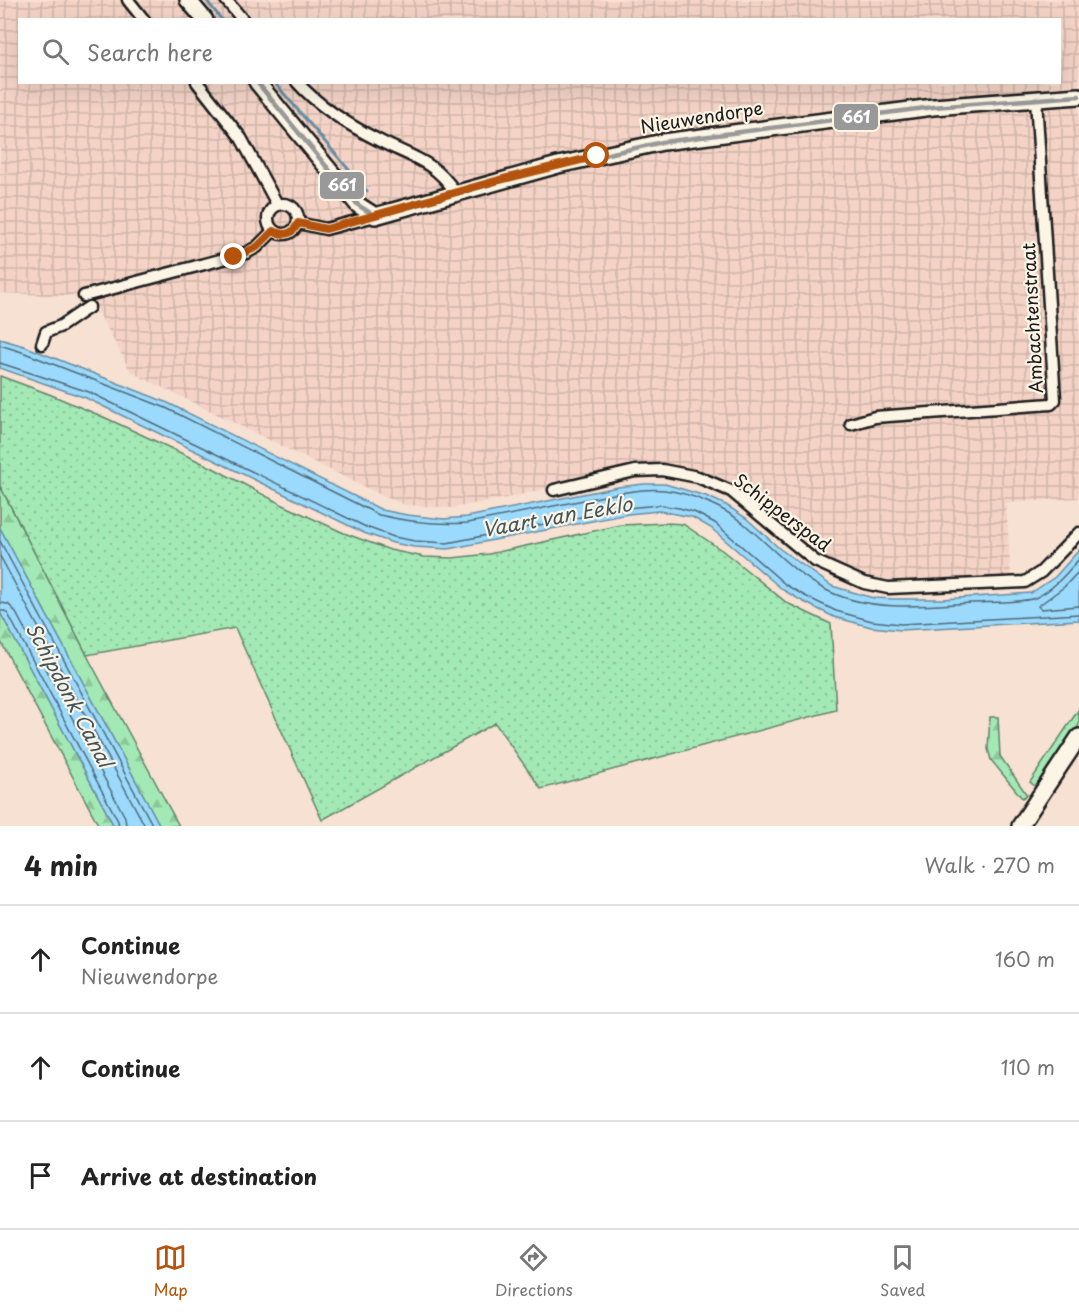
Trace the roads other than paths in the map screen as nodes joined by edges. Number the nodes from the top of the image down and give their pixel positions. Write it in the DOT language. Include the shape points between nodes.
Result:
graph roads {
  1 [pos="128,0"];
  2 [pos="188,0"];
  3 [pos="226,0"];
  4 [pos="142,18"];
  5 [pos="202,18"];
  6 [pos="241,18"];
  7 [pos="199,84"];
  8 [pos="259,84"];
  9 [pos="299,84"];
  10 [pos="1079,96"];
  11 [pos="1036,99"];
  12 [pos="455,192"];
  13 [pos="277,204"];
  14 [pos="375,216"];
  15 [pos="298,223"];
  16 [pos="273,231"];
  17 [pos="42,344"];
  18 [pos="851,424"];
  19 [pos="554,490"];
  20 [pos="1079,533"];
  21 [pos="1079,737"];
  22 [pos="1020,826"];
  1 -- 4 [label="street"];
  2 -- 5 [label="street"];
  3 -- 6 [label="street"];
  7 -- 13 [label="street" via="241,138"];
  8 -- 14 [label="street" via="358,206"];
  9 -- 12 [label="street" via="324,108 435,168"];
  10 -- 11 [label="street, Nieuwendorpe"];
  11 -- 12 [label="street, Nieuwendorpe" via="933,107 663,142"];
  11 -- 18 [label="street, Ambachtenstraat" via="1055,400 1051,404 875,417"];
  12 -- 14 [label="street, Nieuwendorpe"];
  13 -- 15 [label="street" via="295,209"];
  13 -- 16 [label="street" via="267,216"];
  14 -- 15 [label="street" via="326,229"];
  15 -- 16 [label="street" via="290,233 281,235"];
  16 -- 17 [label="street" via="246,253 87,302 61,326 46,332"];
  19 -- 20 [label="street, Schipperspad" via="635,471 662,470 698,477 731,491 815,561 864,583 888,588 1025,582 1041,572"];
  21 -- 22 [label="street"];
}
